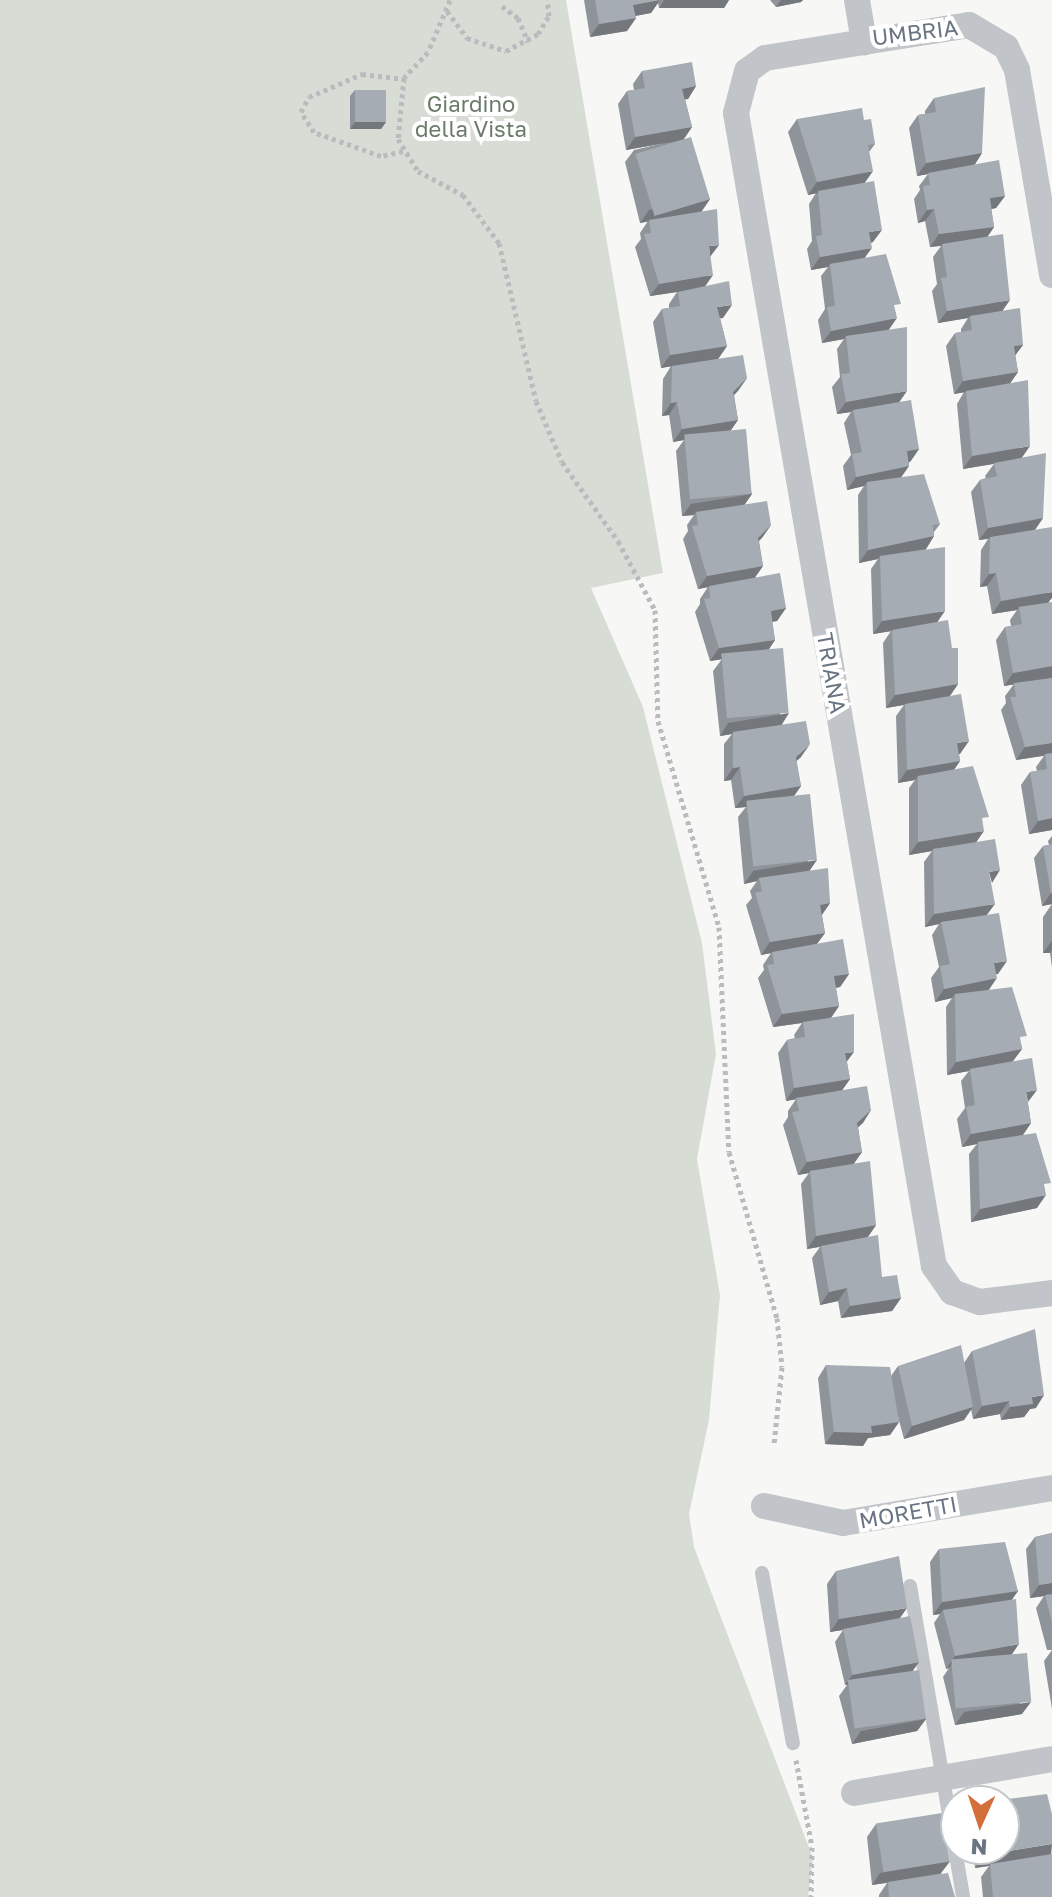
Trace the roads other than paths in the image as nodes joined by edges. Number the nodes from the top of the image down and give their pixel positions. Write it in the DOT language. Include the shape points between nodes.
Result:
graph roads {
  1 [pos="857,0"];
  2 [pos="864,42"];
  3 [pos="1052,275"];
  4 [pos="1052,1293"];
  5 [pos="1052,1488"];
  6 [pos="764,1506"];
  7 [pos="762,1573"];
  8 [pos="910,1586"];
  9 [pos="793,1743"];
  10 [pos="1052,1759"];
  11 [pos="943,1777"];
  12 [pos="854,1793"];
  13 [pos="963,1897"];
  1 -- 2 [label="street, UMBRIA"];
  2 -- 3 [label="street, UMBRIA" via="969,25 1006,47 1017,70"];
  2 -- 4 [label="street, TRIANA" via="765,58 747,71 736,113 934,1266 952,1292 980,1302"];
  5 -- 6 [label="street, MORETTI" via="843,1523"];
  7 -- 9 [label="lane"];
  8 -- 11 [label="lane"];
  10 -- 11 [label="street"];
  11 -- 12 [label="street"];
  11 -- 13 [label="lane"];
}
